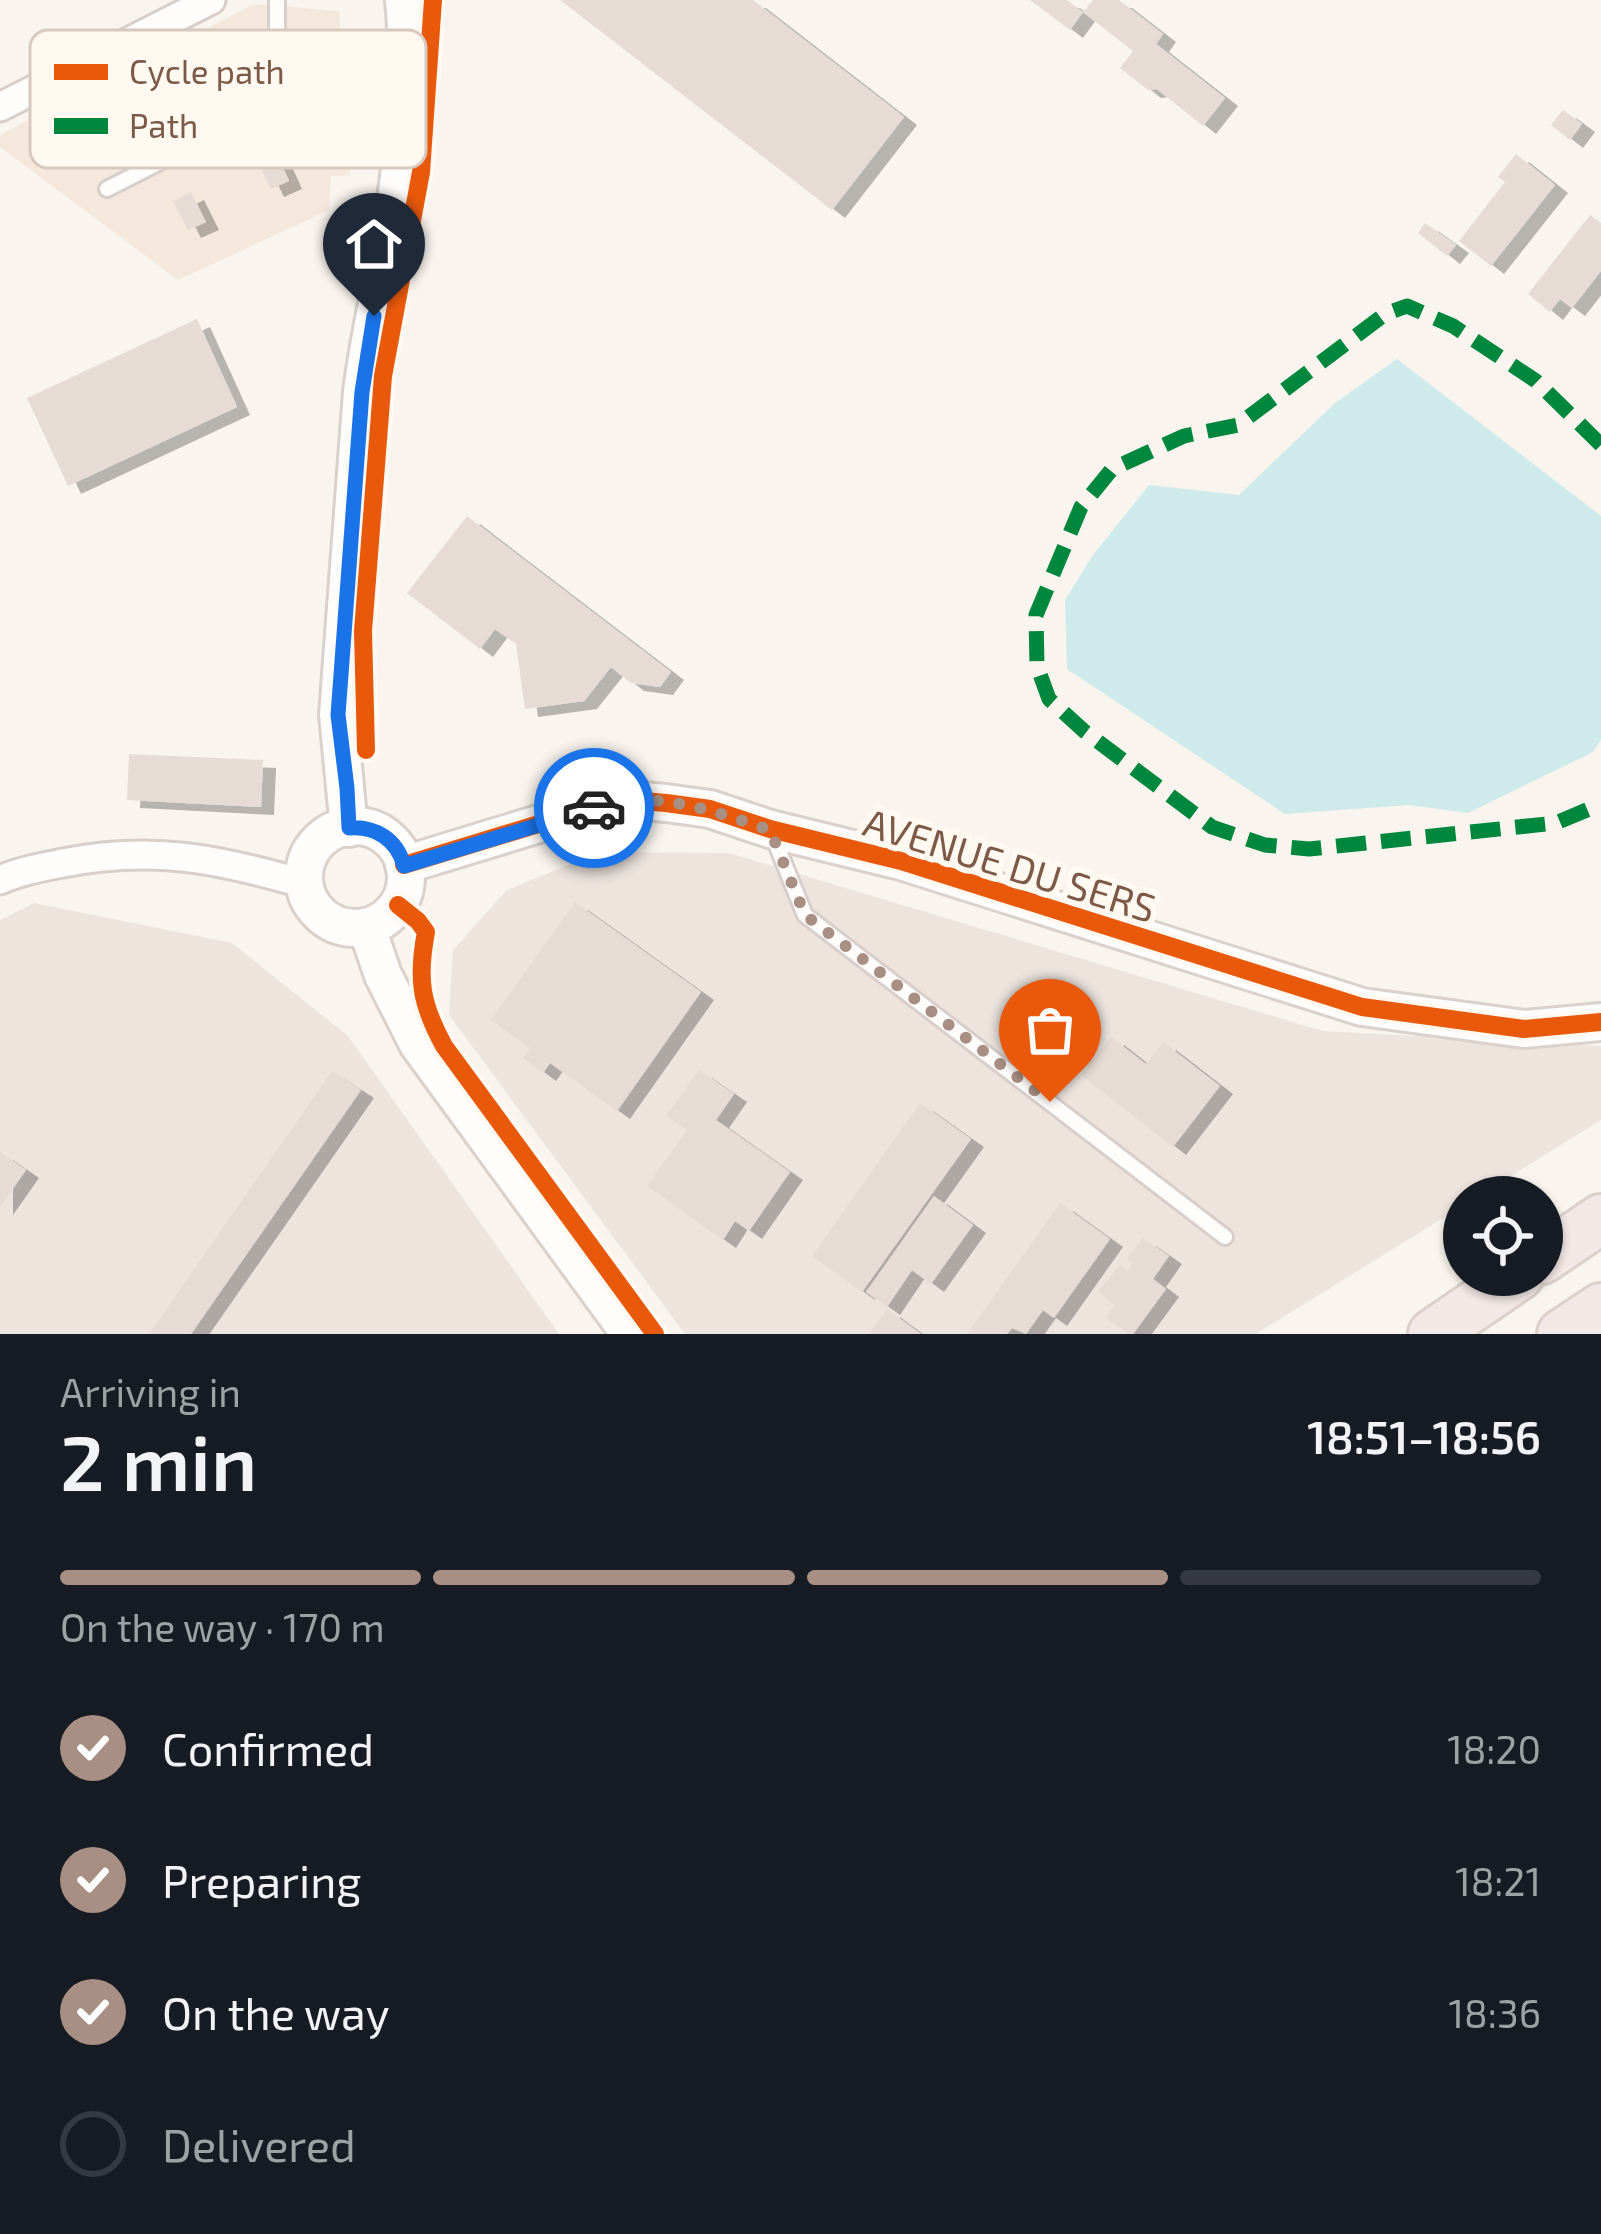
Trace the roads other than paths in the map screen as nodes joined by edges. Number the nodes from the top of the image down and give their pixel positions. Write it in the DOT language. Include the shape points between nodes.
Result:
graph roads {
  1 [pos="211,0"];
  2 [pos="278,0"];
  3 [pos="404,0"];
  4 [pos="152,30"];
  5 [pos="278,30"];
  6 [pos="406,30"];
  7 [pos="30,92"];
  8 [pos="0,107"];
  9 [pos="147,168"];
  10 [pos="399,168"];
  11 [pos="107,188"];
  12 [pos="349,828"];
  13 [pos="770,830"];
  14 [pos="404,866"];
  15 [pos="0,880"];
  16 [pos="304,884"];
  17 [pos="367,928"];
  18 [pos="1601,1022"];
  19 [pos="1601,1219"];
  20 [pos="1225,1237"];
  21 [pos="1563,1245"];
  22 [pos="1488,1296"];
  23 [pos="1601,1308"];
  24 [pos="630,1334"];
  25 [pos="1432,1334"];
  26 [pos="1562,1334"];
  1 -- 4 [label="street"];
  2 -- 5 [label="lane"];
  3 -- 6 [label="street"];
  7 -- 8 [label="street"];
  9 -- 11 [label="lane"];
  10 -- 12 [label="street" via="362,392 338,715"];
  12 -- 14 [label="street" via="376,830"];
  12 -- 16 [label="street" via="319,841"];
  13 -- 14 [label="street, AVENUE DU SERS" via="710,809 631,800"];
  13 -- 18 [label="street, AVENUE DU SERS" via="901,861 1362,1007 1524,1029"];
  13 -- 20 [label="lane" via="805,915"];
  14 -- 17 [label="street" via="398,905"];
  15 -- 16 [label="street" via="103,855 148,853"];
  16 -- 17 [label="street" via="322,916"];
  17 -- 24 [label="street" via="418,1044"];
  19 -- 21 [label="highway"];
  22 -- 25 [label="highway"];
  23 -- 26 [label="highway"];
}
